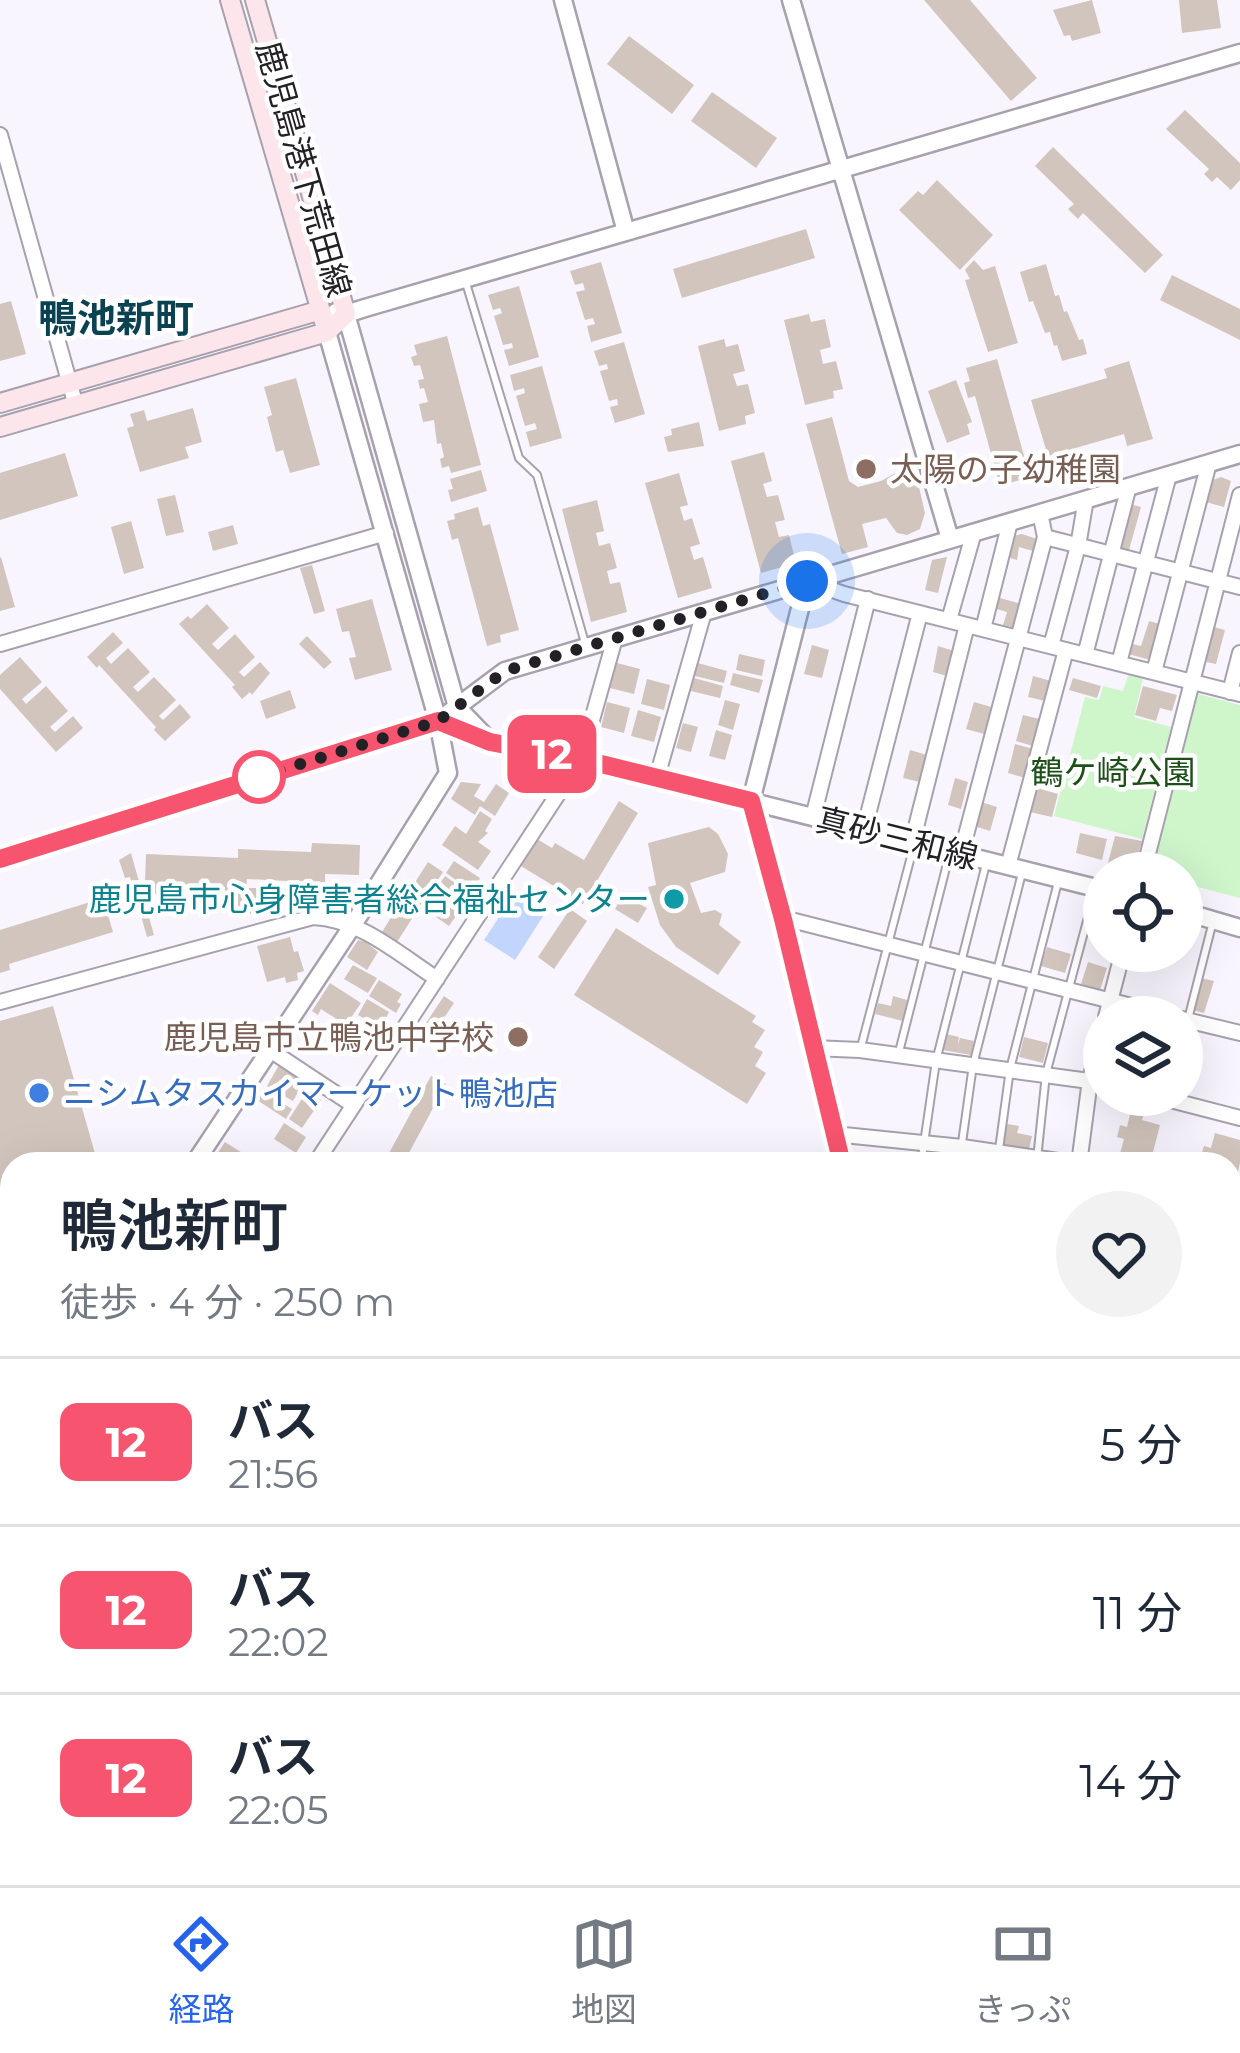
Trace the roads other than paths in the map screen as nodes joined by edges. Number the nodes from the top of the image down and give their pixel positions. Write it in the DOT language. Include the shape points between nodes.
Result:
graph roads {
  1 [pos="230,0"];
  2 [pos="255,0"];
  3 [pos="563,0"];
  4 [pos="791,0"];
  5 [pos="1240,53"];
  6 [pos="0,135"];
  7 [pos="3,160"];
  8 [pos="841,169"];
  9 [pos="626,232"];
  10 [pos="465,279"];
  11 [pos="321,310"];
  12 [pos="346,314"];
  13 [pos="327,332"];
  14 [pos="69,383"];
  15 [pos="0,403"];
  16 [pos="76,406"];
  17 [pos="0,428"];
  18 [pos="1240,454"];
  19 [pos="1209,463"];
  20 [pos="1169,475"];
  21 [pos="1129,486"];
  22 [pos="1240,495"];
  23 [pos="1086,499"];
  24 [pos="1040,513"];
  25 [pos="1010,521"];
  26 [pos="386,532"];
  27 [pos="974,532"];
  28 [pos="1045,537"];
  29 [pos="950,539"];
  30 [pos="1078,546"];
  31 [pos="1112,554"];
  32 [pos="1144,562"];
  33 [pos="1179,572"];
  34 [pos="807,581"];
  35 [pos="1217,582"];
  36 [pos="1240,587"];
  37 [pos="868,599"];
  38 [pos="704,612"];
  39 [pos="920,613"];
  40 [pos="949,620"];
  41 [pos="967,625"];
  42 [pos="983,629"];
  43 [pos="1016,637"];
  44 [pos="615,638"];
  45 [pos="0,644"];
  46 [pos="586,647"];
  47 [pos="1059,648"];
  48 [pos="1240,653"];
  49 [pos="1085,655"];
  50 [pos="1119,663"];
  51 [pos="1154,672"];
  52 [pos="1191,682"];
  53 [pos="1235,693"];
  54 [pos="457,706"];
  55 [pos="438,721"];
  56 [pos="490,742"];
  57 [pos="581,759"];
  58 [pos="656,777"];
  59 [pos="751,801"];
  60 [pos="813,817"];
  61 [pos="864,830"];
  62 [pos="915,842"];
  63 [pos="1148,852"];
  64 [pos="956,853"];
  65 [pos="0,859"];
  66 [pos="987,861"];
  67 [pos="1016,868"];
  68 [pos="1059,879"];
  69 [pos="1083,885"];
  70 [pos="1203,917"];
  71 [pos="783,919"];
  72 [pos="1213,920"];
  73 [pos="353,925"];
  74 [pos="1240,928"];
  75 [pos="1083,941"];
  76 [pos="889,944"];
  77 [pos="925,953"];
  78 [pos="961,962"];
  79 [pos="996,971"];
  80 [pos="437,979"];
  81 [pos="1033,980"];
  82 [pos="1067,989"];
  83 [pos="1094,996"];
  84 [pos="1189,996"];
  85 [pos="0,1002"];
  86 [pos="1203,1024"];
  87 [pos="1240,1034"];
  88 [pos="812,1048"];
  89 [pos="270,1050"];
  90 [pos="860,1050"];
  91 [pos="898,1055"];
  92 [pos="935,1060"];
  93 [pos="973,1065"];
  94 [pos="1010,1069"];
  95 [pos="1046,1074"];
  96 [pos="1083,1080"];
  97 [pos="353,1105"];
  98 [pos="1203,1106"];
  99 [pos="1090,1116"];
  100 [pos="1239,1116"];
  101 [pos="834,1134"];
  102 [pos="924,1143"];
  103 [pos="962,1147"];
  104 [pos="202,1152"];
  105 [pos="323,1152"];
  106 [pos="839,1152"];
  107 [pos="923,1152"];
  108 [pos="961,1152"];
  109 [pos="978,1152"];
  110 [pos="999,1152"];
  111 [pos="1037,1152"];
  112 [pos="1082,1152"];
  1 -- 11 [label="main road, 鹿児島港下荒田線"];
  2 -- 12 [label="main road, 鹿児島港下荒田線"];
  3 -- 9 [label="street"];
  4 -- 8 [label="street"];
  5 -- 8 [label="street"];
  6 -- 7 [label="street"];
  7 -- 14 [label="street"];
  8 -- 9 [label="street"];
  8 -- 29 [label="street"];
  9 -- 10 [label="street"];
  10 -- 12 [label="street"];
  10 -- 46 [label="lane" via="519,458 537,476"];
  11 -- 12 [label="street"];
  11 -- 13 [label="main road, 鹿児島港下荒田線"];
  11 -- 14 [label="main road, 鹿児島港下荒田線"];
  12 -- 13 [label="main road, 鹿児島港下荒田線"];
  12 -- 54 [label="street"];
  13 -- 16 [label="main road, 鹿児島港下荒田線"];
  13 -- 26 [label="street"];
  14 -- 15 [label="main road, 鹿児島港下荒田線"];
  14 -- 16 [label="street"];
  16 -- 17 [label="main road, 鹿児島港下荒田線"];
  18 -- 19 [label="street"];
  19 -- 20 [label="street"];
  19 -- 33 [label="street"];
  20 -- 21 [label="street"];
  20 -- 32 [label="street"];
  21 -- 23 [label="street"];
  21 -- 31 [label="street"];
  22 -- 35 [label="street"];
  23 -- 24 [label="street"];
  23 -- 30 [label="street"];
  24 -- 25 [label="street"];
  24 -- 28 [label="street"];
  25 -- 27 [label="street"];
  25 -- 42 [label="street"];
  26 -- 45 [label="street"];
  26 -- 55 [label="street"];
  27 -- 29 [label="street"];
  27 -- 40 [label="street"];
  28 -- 30 [label="street"];
  28 -- 43 [label="street"];
  29 -- 34 [label="street"];
  30 -- 31 [label="street"];
  30 -- 47 [label="street"];
  31 -- 32 [label="street"];
  31 -- 49 [label="street"];
  32 -- 33 [label="street"];
  32 -- 50 [label="street"];
  33 -- 35 [label="street"];
  33 -- 51 [label="street"];
  34 -- 37 [label="street"];
  34 -- 38 [label="street"];
  34 -- 59 [label="street"];
  35 -- 36 [label="street"];
  35 -- 52 [label="street"];
  37 -- 39 [label="street"];
  37 -- 60 [label="street"];
  38 -- 44 [label="street"];
  38 -- 58 [label="street"];
  39 -- 40 [label="street"];
  39 -- 61 [label="street"];
  40 -- 41 [label="street"];
  41 -- 42 [label="street"];
  41 -- 62 [label="street"];
  42 -- 43 [label="street"];
  43 -- 47 [label="street"];
  43 -- 64 [label="street"];
  44 -- 46 [label="street"];
  44 -- 57 [label="street"];
  46 -- 54 [label="street" via="505,671"];
  47 -- 49 [label="street"];
  47 -- 67 [label="street"];
  48 -- 53 [label="street"];
  49 -- 50 [label="street"];
  50 -- 51 [label="street"];
  51 -- 52 [label="street"];
  52 -- 53 [label="street"];
  52 -- 63 [label="street"];
  54 -- 55 [label="street"];
  54 -- 56 [label="street"];
  55 -- 56 [label="street, 真砂三和線"];
  55 -- 65 [label="street"];
  55 -- 73 [label="street" via="448,773"];
  56 -- 57 [label="street, 真砂三和線"];
  57 -- 58 [label="street, 真砂三和線"];
  57 -- 80 [label="street"];
  58 -- 59 [label="street, 真砂三和線"];
  59 -- 60 [label="street, 真砂三和線"];
  59 -- 71 [label="street"];
  60 -- 61 [label="street, 真砂三和線"];
  61 -- 62 [label="street, 真砂三和線"];
  62 -- 64 [label="street, 真砂三和線"];
  62 -- 76 [label="lane"];
  64 -- 66 [label="street, 真砂三和線"];
  64 -- 77 [label="lane"];
  66 -- 67 [label="street, 真砂三和線"];
  66 -- 78 [label="lane"];
  67 -- 68 [label="street, 真砂三和線"];
  67 -- 79 [label="lane"];
  68 -- 69 [label="street, 真砂三和線"];
  68 -- 81 [label="lane"];
  70 -- 72 [label="street"];
  71 -- 76 [label="street"];
  71 -- 88 [label="street"];
  72 -- 74 [label="street"];
  72 -- 84 [label="lane"];
  73 -- 80 [label="street"];
  73 -- 85 [label="street" via="313,916"];
  73 -- 89 [label="street"];
  75 -- 82 [label="lane"];
  76 -- 77 [label="street"];
  76 -- 90 [label="lane"];
  77 -- 78 [label="street"];
  77 -- 91 [label="lane"];
  78 -- 79 [label="street"];
  78 -- 92 [label="lane"];
  79 -- 81 [label="street"];
  79 -- 93 [label="lane"];
  80 -- 97 [label="street"];
  81 -- 82 [label="street"];
  81 -- 94 [label="lane"];
  82 -- 83 [label="street"];
  82 -- 95 [label="lane"];
  86 -- 87 [label="street"];
  88 -- 90 [label="street"];
  88 -- 101 [label="street"];
  89 -- 97 [label="street"];
  89 -- 104 [label="street"];
  90 -- 91 [label="street"];
  91 -- 92 [label="street"];
  92 -- 93 [label="street"];
  92 -- 102 [label="lane"];
  93 -- 94 [label="street"];
  93 -- 103 [label="lane"];
  94 -- 95 [label="street"];
  94 -- 110 [label="lane"];
  95 -- 96 [label="street"];
  95 -- 111 [label="lane"];
  97 -- 105 [label="street"];
  98 -- 100 [label="street"];
  99 -- 112 [label="street"];
  101 -- 102 [label="street"];
  101 -- 106 [label="street"];
  102 -- 103 [label="street"];
  102 -- 107 [label="lane"];
  103 -- 108 [label="lane"];
  103 -- 109 [label="street"];
}
